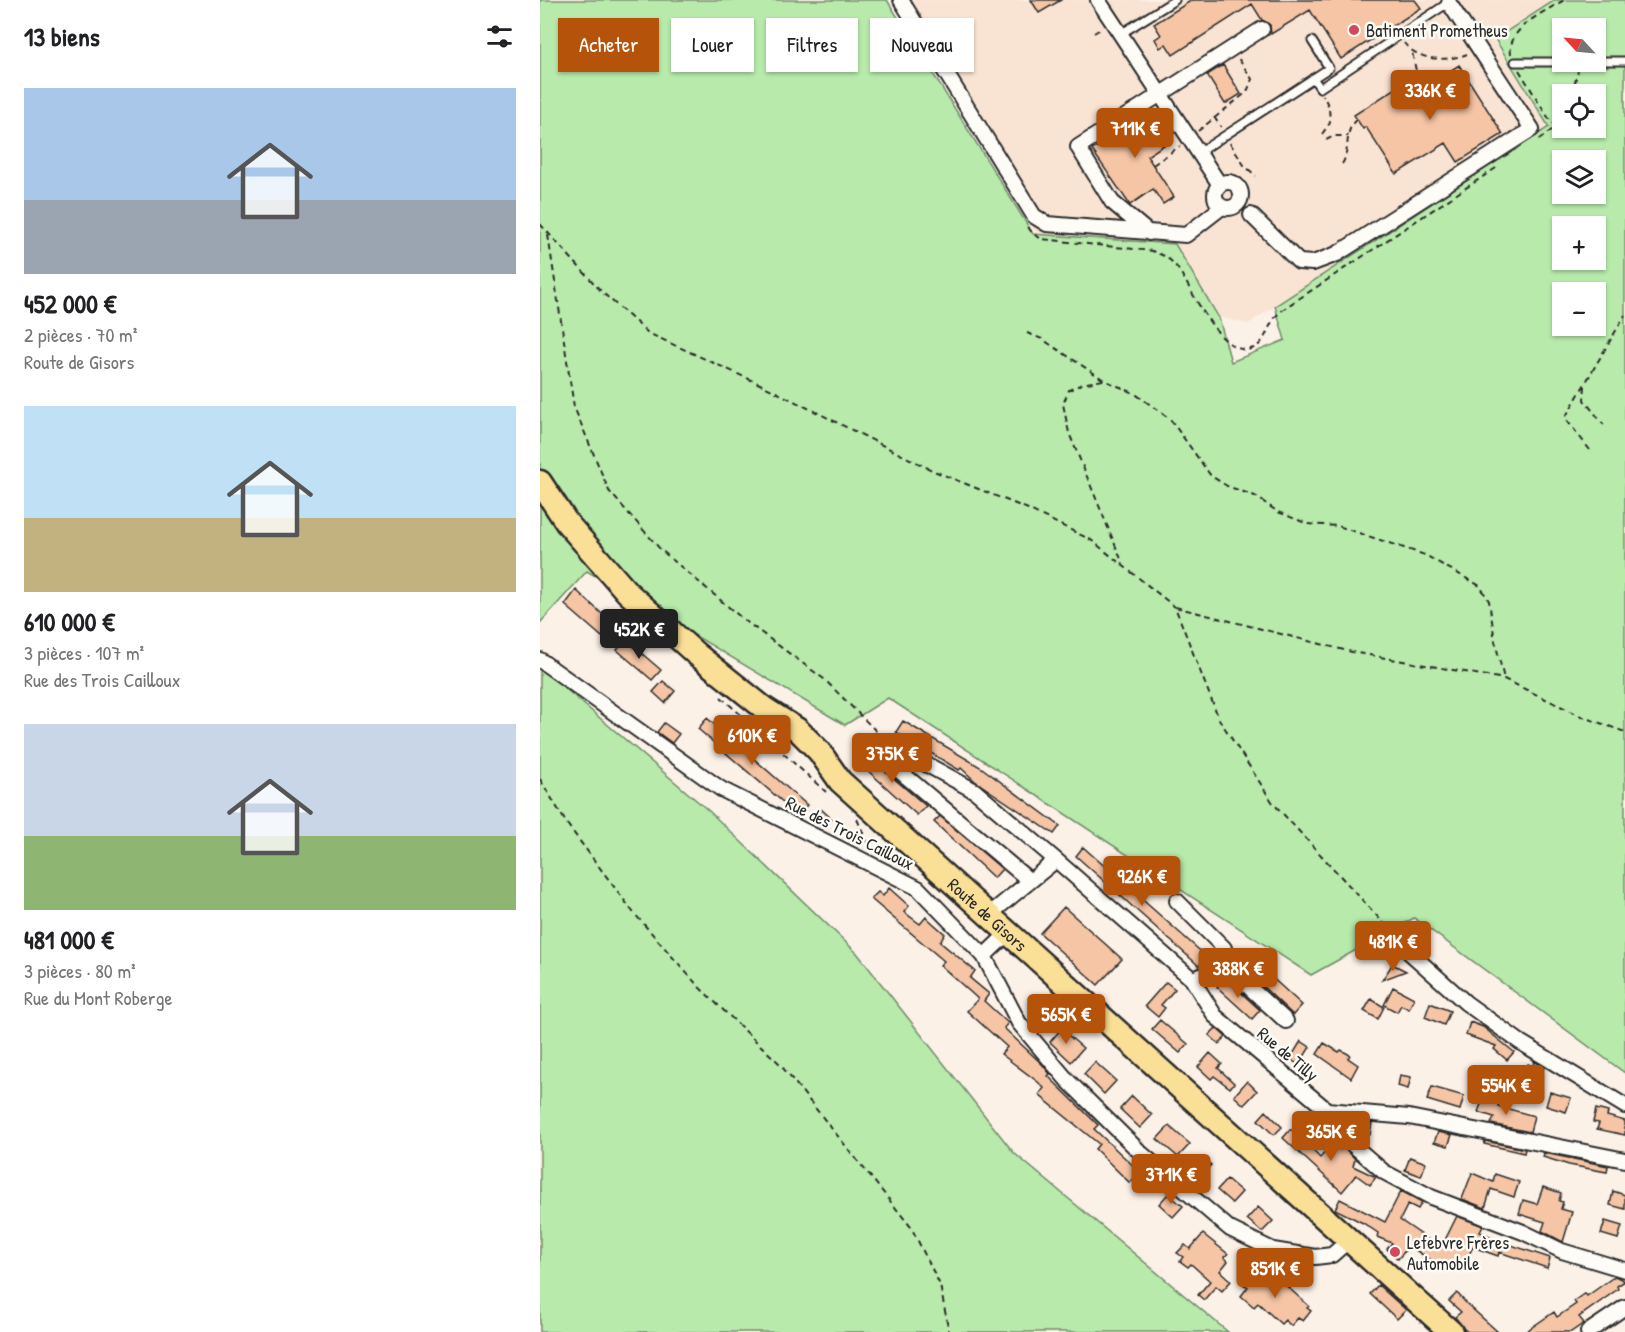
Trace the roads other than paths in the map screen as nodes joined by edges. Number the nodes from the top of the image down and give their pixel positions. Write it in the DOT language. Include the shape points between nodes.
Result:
graph roads {
  1 [pos="901,0"];
  2 [pos="1098,0"];
  3 [pos="1175,0"];
  4 [pos="1451,1"];
  5 [pos="1262,29"];
  6 [pos="1119,36"];
  7 [pos="1312,41"];
  8 [pos="1625,61"];
  9 [pos="1515,62"];
  10 [pos="1552,62"];
  11 [pos="1606,62"];
  12 [pos="1313,78"];
  13 [pos="1158,94"];
  14 [pos="1198,153"];
  15 [pos="1220,185"];
  16 [pos="1233,204"];
  17 [pos="1149,233"];
  18 [pos="540,482"];
  19 [pos="540,660"];
  20 [pos="892,746"];
  21 [pos="876,752"];
  22 [pos="1056,860"];
  23 [pos="1030,881"];
  24 [pos="1177,901"];
  25 [pos="990,914"];
  26 [pos="1009,932"];
  27 [pos="1409,952"];
  28 [pos="984,956"];
  29 [pos="1227,967"];
  30 [pos="1192,980"];
  31 [pos="1286,1020"];
  32 [pos="1625,1106"];
  33 [pos="1327,1110"];
  34 [pos="1625,1160"];
  35 [pos="1349,1240"];
  36 [pos="1625,1270"];
  37 [pos="1625,1307"];
  38 [pos="1451,1332"];
  39 [pos="1588,1332"];
  1 -- 17 [label="street" via="1035,216 1047,224"];
  2 -- 6 [label="street"];
  3 -- 6 [label="lane"];
  4 -- 12 [label="lane" via="1320,88"];
  4 -- 16 [label="street" via="1532,129 1337,254 1313,263 1299,262 1251,215"];
  5 -- 13 [label="street"];
  6 -- 13 [label="street"];
  7 -- 12 [label="lane" via="1329,68"];
  8 -- 11 [label="lane"];
  9 -- 10 [label="lane"];
  12 -- 14 [label="lane"];
  13 -- 14 [label="street"];
  13 -- 17 [label="street" via="1078,147 1112,202"];
  14 -- 15 [label="street"];
  15 -- 16 [label="street" via="1214,195"];
  15 -- 16 [label="street" via="1236,185"];
  16 -- 17 [label="street" via="1186,234"];
  18 -- 25 [label="main road, Route de Gisors" via="567,523 627,591 739,688 798,730 840,781"];
  19 -- 28 [label="street, Rue des Trois Cailloux" via="721,789 918,888"];
  20 -- 22 [label="street, Rue de Tilly" via="975,791"];
  21 -- 23 [label="street"];
  22 -- 23 [label="street"];
  22 -- 30 [label="street, Rue de Tilly"];
  23 -- 25 [label="street"];
  24 -- 29 [label="street" via="1224,948"];
  25 -- 26 [label="main road, Route de Gisors"];
  26 -- 28 [label="street"];
  26 -- 35 [label="main road, Route de Gisors"];
  27 -- 32 [label="street" via="1493,1023"];
  28 -- 35 [label="street, Rue des Trois Cailloux" via="1019,1023 1067,1080 1141,1153 1230,1229 1273,1250 1315,1257 1332,1255"];
  29 -- 30 [label="street"];
  29 -- 31 [label="street"];
  30 -- 33 [label="street, Rue de Tilly" via="1215,1016"];
  33 -- 34 [label="street" via="1409,1118"];
  33 -- 36 [label="street, Rue de Tilly" via="1353,1145 1384,1172 1431,1197 1562,1251"];
  35 -- 38 [label="main road, Route de Gisors"];
  37 -- 39 [label="street"];
}
